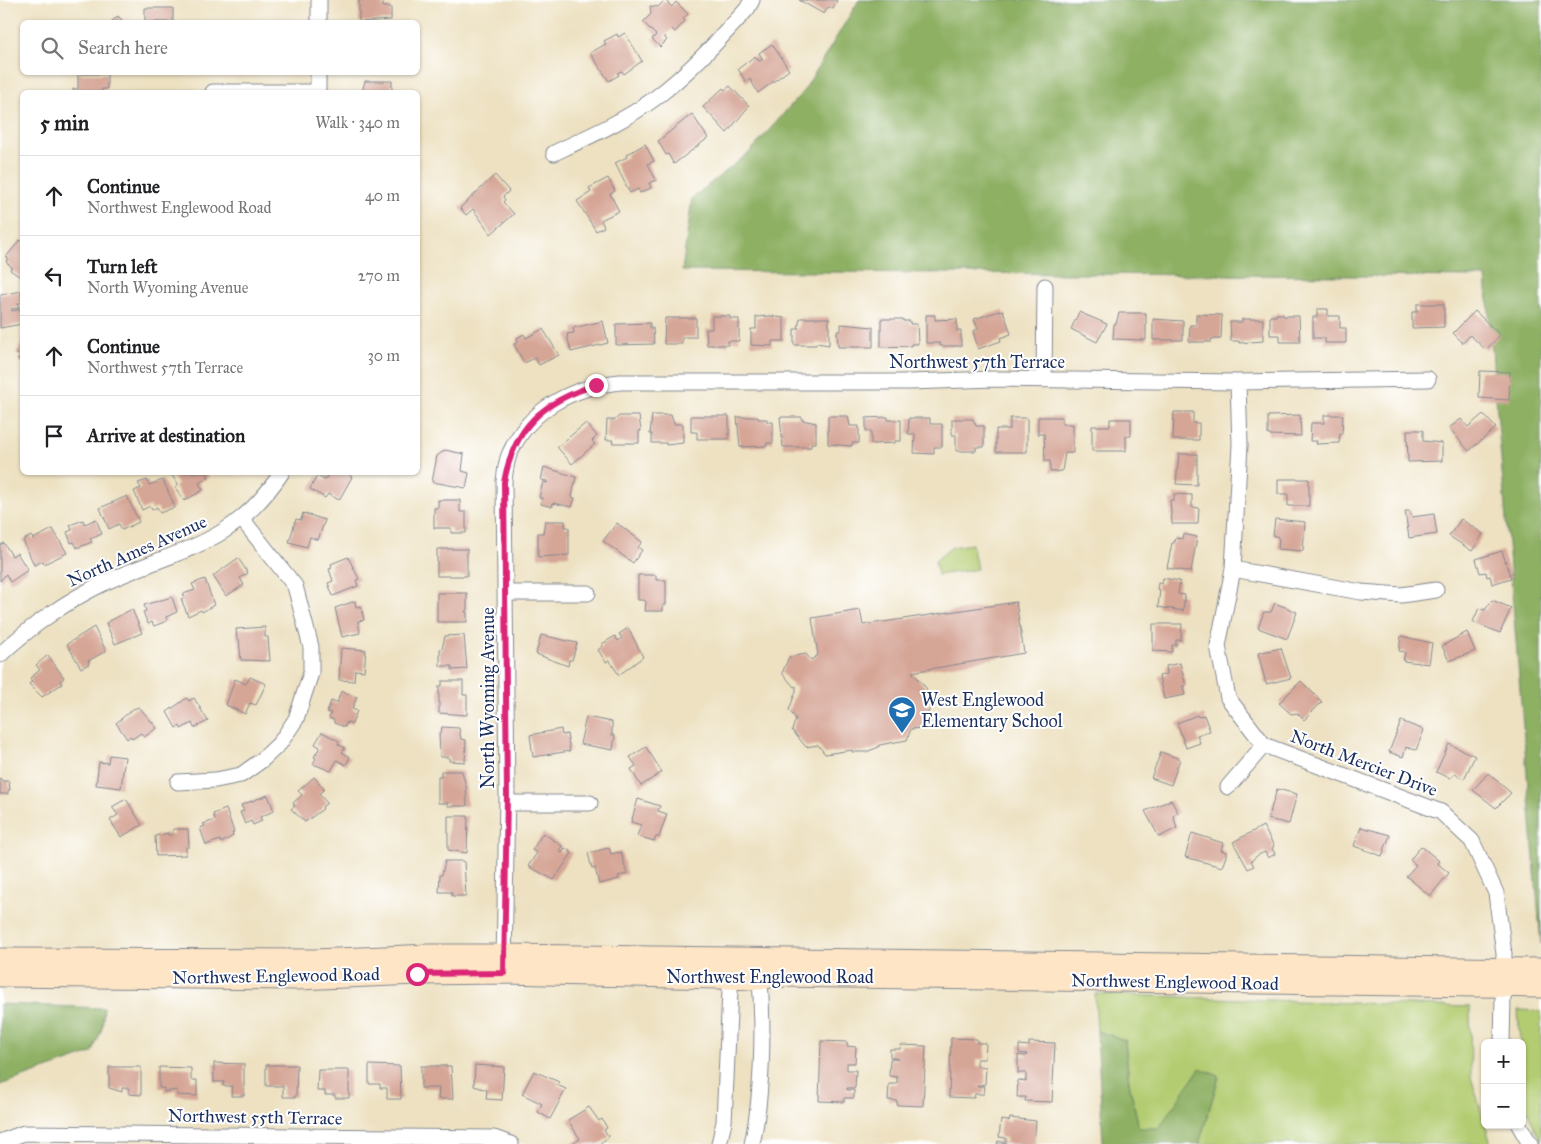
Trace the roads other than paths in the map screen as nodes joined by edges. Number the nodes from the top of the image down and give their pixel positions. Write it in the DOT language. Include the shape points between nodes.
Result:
graph roads {
  1 [pos="320,0"];
  2 [pos="752,0"];
  3 [pos="319,20"];
  4 [pos="318,75"];
  5 [pos="318,90"];
  6 [pos="554,153"];
  7 [pos="1046,286"];
  8 [pos="1428,379"];
  9 [pos="1044,380"];
  10 [pos="1238,382"];
  11 [pos="535,417"];
  12 [pos="280,475"];
  13 [pos="242,520"];
  14 [pos="1233,569"];
  15 [pos="1436,590"];
  16 [pos="506,593"];
  17 [pos="588,593"];
  18 [pos="0,655"];
  19 [pos="1264,745"];
  20 [pos="178,782"];
  21 [pos="1228,787"];
  22 [pos="507,803"];
  23 [pos="590,803"];
  24 [pos="758,957"];
  25 [pos="0,959"];
  26 [pos="504,964"];
  27 [pos="731,968"];
  28 [pos="1541,969"];
  29 [pos="0,976"];
  30 [pos="1504,977"];
  31 [pos="760,979"];
  32 [pos="1541,986"];
  33 [pos="1502,1039"];
  34 [pos="1522,1129"];
  35 [pos="0,1142"];
  36 [pos="511,1144"];
  37 [pos="719,1144"];
  38 [pos="752,1144"];
  39 [pos="1530,1144"];
  1 -- 3 [label="street"];
  2 -- 6 [label="street" via="702,58 654,100"];
  4 -- 5 [label="street"];
  7 -- 9 [label="street"];
  8 -- 10 [label="street, Northwest 57th Terrace"];
  9 -- 10 [label="street, Northwest 57th Terrace"];
  9 -- 11 [label="street, Northwest 57th Terrace" via="620,382 574,391"];
  10 -- 14 [label="street, North Mercier Drive" via="1240,445"];
  11 -- 16 [label="street, North Wyoming Avenue" via="519,436 509,456 504,482"];
  12 -- 13 [label="street, North Ames Avenue"];
  13 -- 18 [label="street, North Ames Avenue" via="208,542 105,582 72,599"];
  13 -- 20 [label="street" via="296,586 311,647 311,673 296,719 280,743 262,760 241,775"];
  14 -- 15 [label="street" via="1361,592 1400,595"];
  14 -- 19 [label="street, North Mercier Drive" via="1218,646 1228,698"];
  16 -- 17 [label="street, North Wyoming Avenue"];
  16 -- 22 [label="street, North Wyoming Avenue"];
  19 -- 21 [label="street, North Mercier Drive"];
  19 -- 30 [label="street, North Mercier Drive" via="1441,812 1472,841 1496,893"];
  22 -- 23 [label="street, North Wyoming Avenue"];
  22 -- 26 [label="street, North Wyoming Avenue"];
  24 -- 27 [label="main road, Northwest Englewood Road"];
  24 -- 30 [label="main road, Northwest Englewood Road"];
  24 -- 31 [label="street"];
  25 -- 26 [label="main road, Northwest Englewood Road" via="315,960 429,955"];
  26 -- 27 [label="main road, Northwest Englewood Road"];
  26 -- 29 [label="main road, Northwest Englewood Road" via="417,974 297,979"];
  27 -- 31 [label="main road, Northwest Englewood Road"];
  27 -- 37 [label="street" via="724,1122"];
  28 -- 30 [label="main road, Northwest Englewood Road"];
  30 -- 31 [label="main road, Northwest Englewood Road" via="775,976"];
  30 -- 32 [label="main road, Northwest Englewood Road"];
  30 -- 33 [label="street, North Mercier Drive"];
  31 -- 38 [label="street" via="759,1092"];
  34 -- 39 [label="street"];
  35 -- 36 [label="street, Northwest 55th Terrace" via="24,1133 494,1138"];
}
